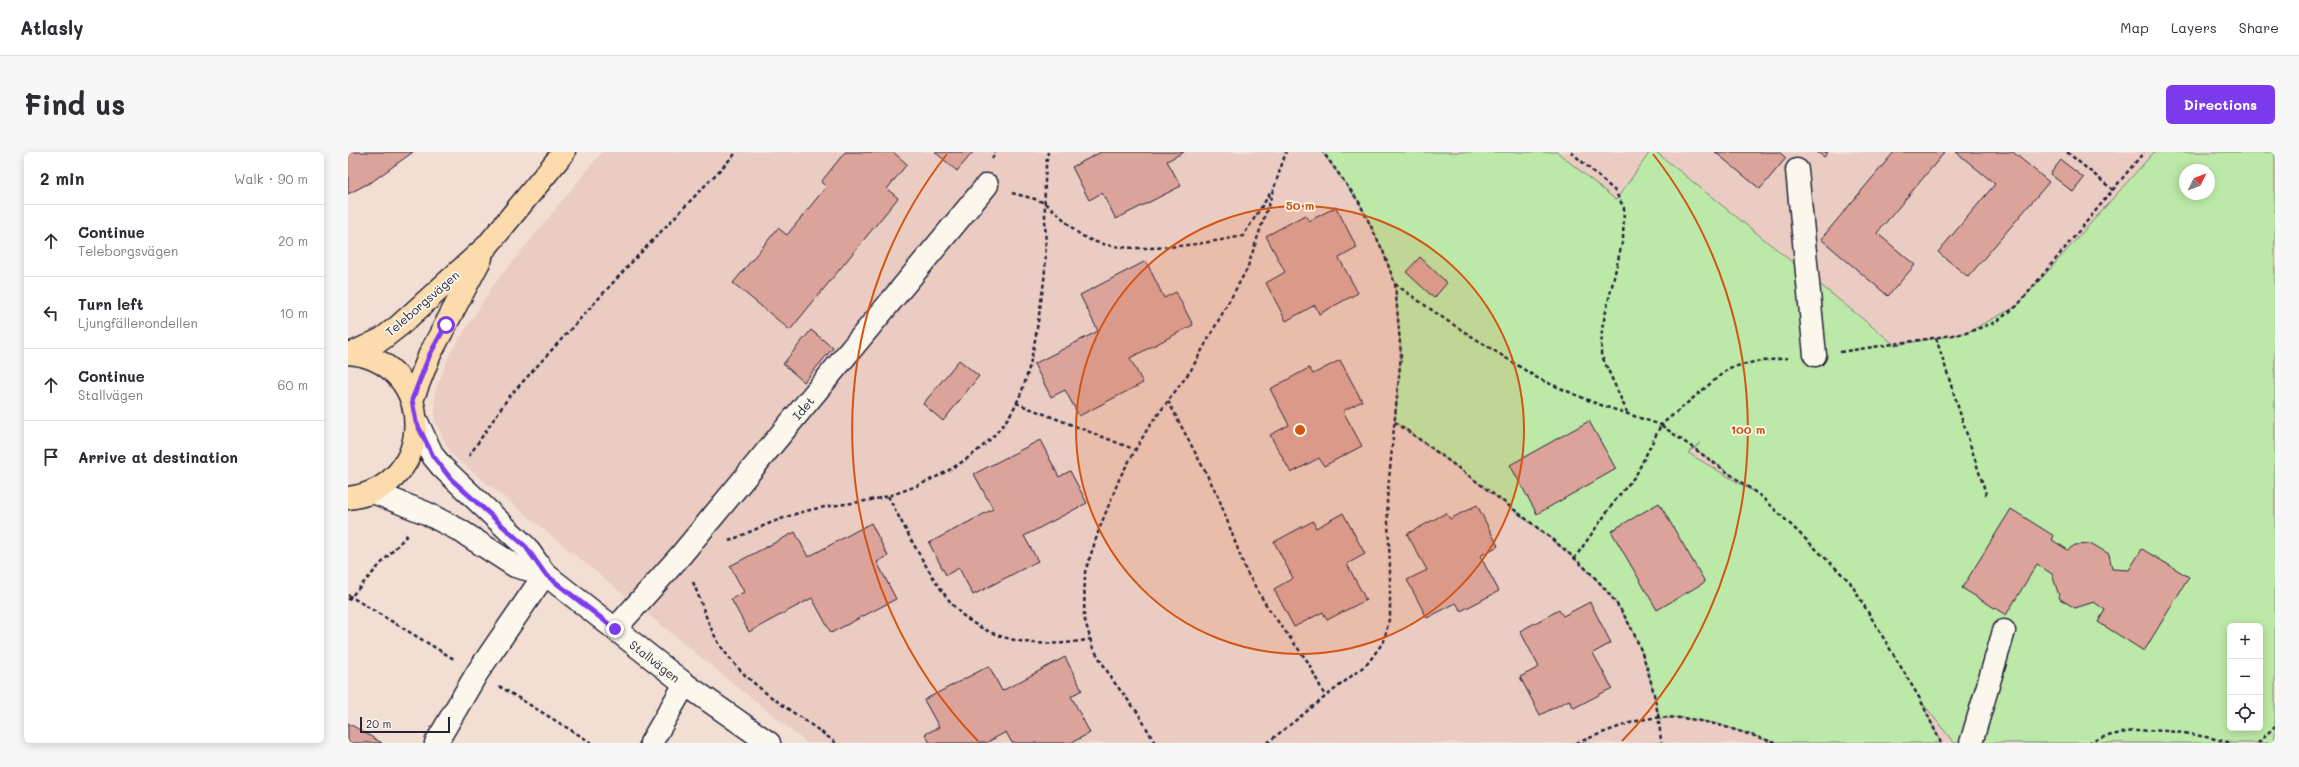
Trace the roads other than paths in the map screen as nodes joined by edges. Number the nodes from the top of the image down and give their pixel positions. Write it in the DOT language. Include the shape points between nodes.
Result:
graph roads {
  1 [pos="564,152"];
  2 [pos="1797,170"];
  3 [pos="987,185"];
  4 [pos="487,246"];
  5 [pos="351,353"];
  6 [pos="1815,355"];
  7 [pos="412,400"];
  8 [pos="416,422"];
  9 [pos="373,492"];
  10 [pos="348,498"];
  11 [pos="545,574"];
  12 [pos="615,629"];
  13 [pos="2004,631"];
  14 [pos="686,684"];
  15 [pos="436,743"];
  16 [pos="651,743"];
  17 [pos="769,743"];
  18 [pos="1971,743"];
  1 -- 4 [label="main road, Teleborgsvägen"];
  2 -- 6 [label="street"];
  3 -- 12 [label="street, Idet" via="682,555"];
  4 -- 5 [label="main road, Teleborgsvägen" via="400,325 382,338"];
  4 -- 7 [label="main road, Teleborgsvägen" via="430,354"];
  5 -- 7 [label="main road" via="375,359 385,365 401,381"];
  7 -- 8 [label="main road"];
  8 -- 9 [label="main road" via="414,445 405,465 394,478"];
  8 -- 11 [label="street, Stallvägen" via="433,456 451,479 526,547"];
  9 -- 10 [label="main road"];
  9 -- 11 [label="street, Stallvägen" via="426,513 459,530 515,566"];
  11 -- 12 [label="street, Stallvägen"];
  11 -- 15 [label="street" via="477,672"];
  12 -- 14 [label="street, Stallvägen"];
  13 -- 18 [label="street"];
  14 -- 16 [label="street"];
  14 -- 17 [label="street, Stallvägen"];
}
